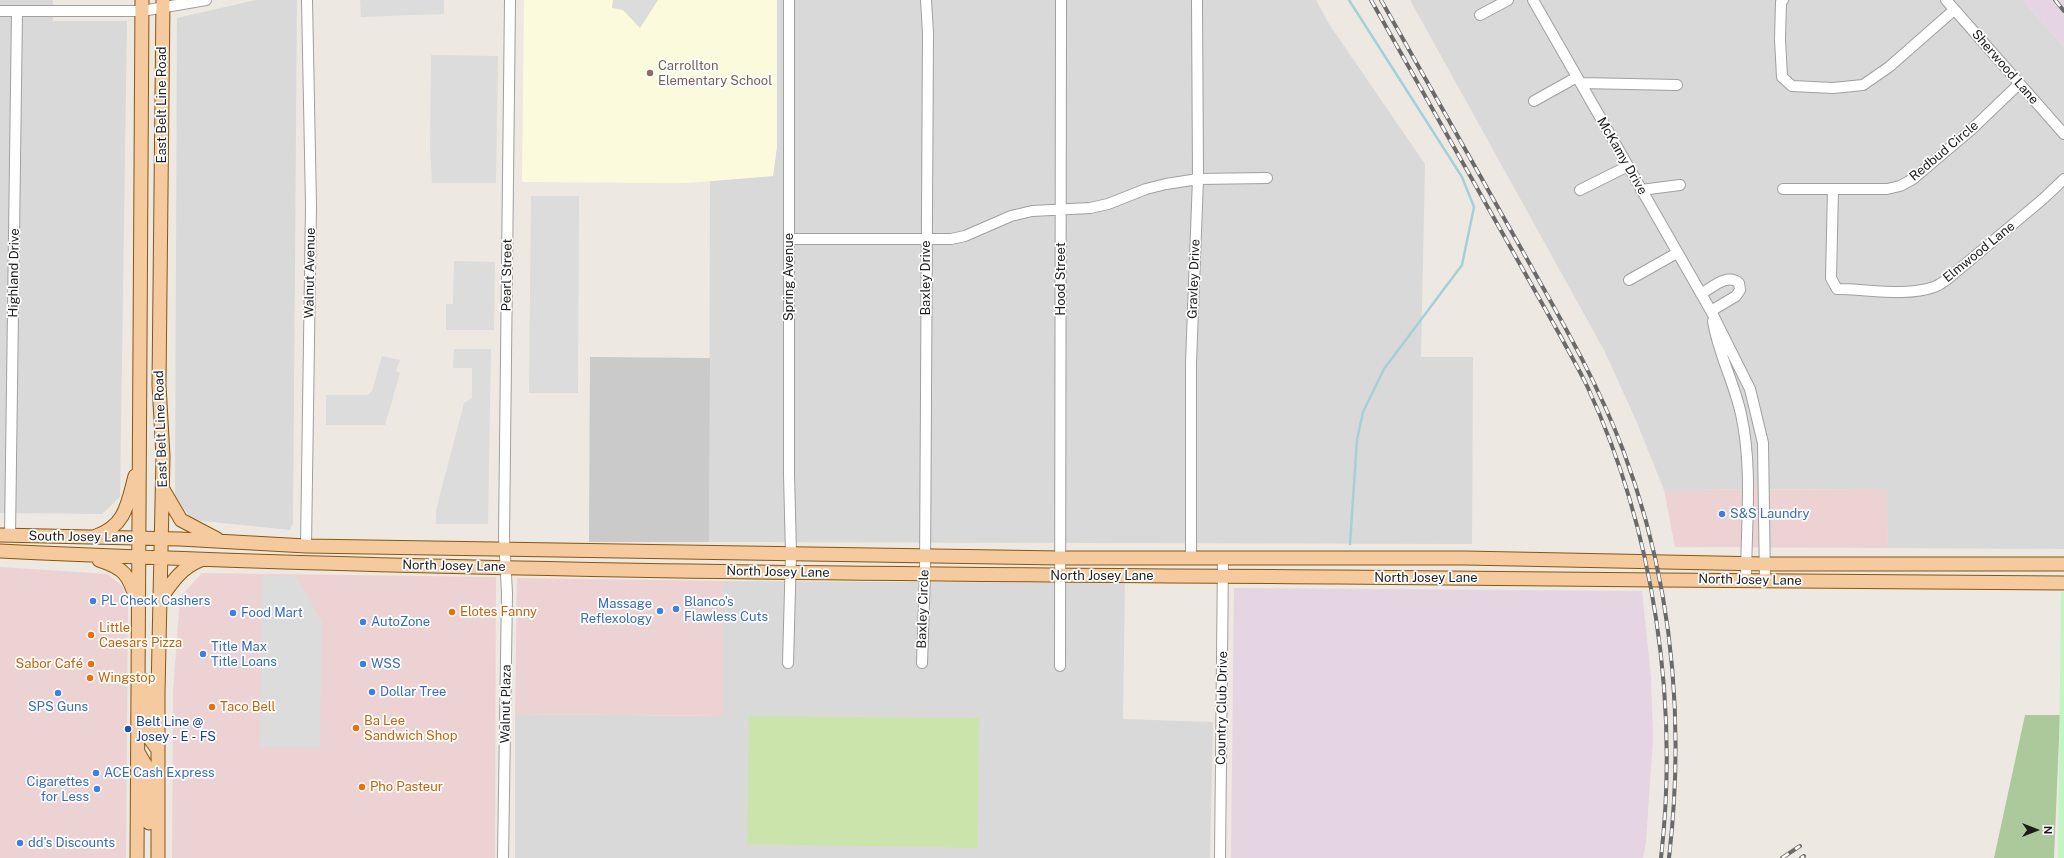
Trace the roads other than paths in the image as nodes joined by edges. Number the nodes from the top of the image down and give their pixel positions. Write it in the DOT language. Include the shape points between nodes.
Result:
graph roads {
  1 [pos="206,0"];
  2 [pos="307,0"];
  3 [pos="510,0"];
  4 [pos="788,0"];
  5 [pos="926,0"];
  6 [pos="1061,0"];
  7 [pos="1197,0"];
  8 [pos="1508,0"];
  9 [pos="1533,0"];
  10 [pos="1783,0"];
  11 [pos="1946,0"];
  12 [pos="163,4"];
  13 [pos="142,5"];
  14 [pos="1954,10"];
  15 [pos="0,11"];
  16 [pos="17,11"];
  17 [pos="1480,16"];
  18 [pos="1579,80"];
  19 [pos="2019,84"];
  20 [pos="1677,85"];
  21 [pos="1534,101"];
  22 [pos="2064,134"];
  23 [pos="1628,166"];
  24 [pos="1267,178"];
  25 [pos="1198,179"];
  26 [pos="2064,179"];
  27 [pos="1680,185"];
  28 [pos="1783,189"];
  29 [pos="1833,189"];
  30 [pos="1580,190"];
  31 [pos="1642,190"];
  32 [pos="1062,208"];
  33 [pos="789,239"];
  34 [pos="926,239"];
  35 [pos="1677,253"];
  36 [pos="1629,280"];
  37 [pos="1701,294"];
  38 [pos="1711,311"];
  39 [pos="139,459"];
  40 [pos="163,487"];
  41 [pos="5,535"];
  42 [pos="93,538"];
  43 [pos="140,538"];
  44 [pos="162,538"];
  45 [pos="221,542"];
  46 [pos="306,546"];
  47 [pos="505,550"];
  48 [pos="0,551"];
  49 [pos="792,553"];
  50 [pos="84,555"];
  51 [pos="925,556"];
  52 [pos="140,558"];
  53 [pos="1060,558"];
  54 [pos="1191,558"];
  55 [pos="162,559"];
  56 [pos="1223,559"];
  57 [pos="202,560"];
  58 [pos="1746,563"];
  59 [pos="1765,564"];
  60 [pos="2064,564"];
  61 [pos="506,568"];
  62 [pos="791,572"];
  63 [pos="925,573"];
  64 [pos="1060,576"];
  65 [pos="1224,576"];
  66 [pos="1746,581"];
  67 [pos="1765,581"];
  68 [pos="2064,583"];
  69 [pos="161,598"];
  70 [pos="139,609"];
  71 [pos="139,645"];
  72 [pos="922,663"];
  73 [pos="788,664"];
  74 [pos="1060,666"];
  75 [pos="158,750"];
  76 [pos="138,752"];
  77 [pos="158,852"];
  78 [pos="137,858"];
  79 [pos="503,858"];
  80 [pos="1220,858"];
  1 -- 12 [label="street"];
  2 -- 46 [label="street, Walnut Avenue" via="311,205"];
  3 -- 47 [label="street, Pearl Street"];
  4 -- 33 [label="street, Spring Avenue"];
  5 -- 34 [label="street, Baxley Drive"];
  6 -- 32 [label="street, Hood Street"];
  7 -- 25 [label="street, Gravley Drive"];
  8 -- 17 [label="street"];
  9 -- 18 [label="street, McKamy Drive"];
  10 -- 14 [label="street" via="1780,39 1782,77 1792,86 1805,87 1863,85 1889,67"];
  11 -- 14 [label="street, Sherwood Lane"];
  12 -- 13 [label="street"];
  12 -- 40 [label="main road, East Belt Line Road" via="159,385"];
  13 -- 16 [label="street"];
  13 -- 39 [label="main road, East Belt Line Road"];
  14 -- 19 [label="street, Sherwood Lane"];
  15 -- 16 [label="street"];
  16 -- 41 [label="street, Highland Drive"];
  18 -- 20 [label="street"];
  18 -- 21 [label="street"];
  18 -- 23 [label="street, McKamy Drive"];
  19 -- 22 [label="street, Sherwood Lane"];
  19 -- 29 [label="street, Redbud Circle" via="1972,129 1900,186"];
  23 -- 30 [label="street"];
  23 -- 31 [label="street, McKamy Drive"];
  24 -- 25 [label="street"];
  25 -- 32 [label="street" via="1146,189 1096,207"];
  25 -- 54 [label="street, Gravley Drive" via="1191,363"];
  26 -- 29 [label="street, Elmwood Lane" via="2043,200 1950,277 1935,287 1919,290 1837,289 1831,278"];
  27 -- 31 [label="street"];
  28 -- 29 [label="street, Redbud Circle"];
  31 -- 35 [label="street, McKamy Drive"];
  32 -- 34 [label="street" via="1032,210 1011,216 965,236"];
  32 -- 53 [label="street, Hood Street"];
  33 -- 34 [label="street"];
  33 -- 49 [label="street, Spring Avenue" via="789,475"];
  34 -- 51 [label="street, Baxley Drive"];
  35 -- 36 [label="street"];
  35 -- 37 [label="street, McKamy Drive"];
  37 -- 38 [label="street, McKamy Drive"];
  37 -- 38 [label="street" via="1727,279 1734,279 1739,283 1740,290 1736,296"];
  38 -- 58 [label="street, McKamy Drive" via="1716,340 1741,414 1745,440"];
  38 -- 59 [label="street, McKamy Drive" via="1746,380 1758,415 1763,443"];
  39 -- 42 [label="main road" via="125,512 106,532"];
  39 -- 43 [label="main road, East Belt Line Road"];
  40 -- 44 [label="main road, East Belt Line Road"];
  40 -- 45 [label="main road" via="181,520"];
  41 -- 42 [label="main road, South Josey Lane"];
  42 -- 43 [label="main road, South Josey Lane"];
  43 -- 44 [label="main road, South Josey Lane"];
  43 -- 52 [label="main road, East Belt Line Road"];
  44 -- 45 [label="main road, North Josey Lane"];
  44 -- 55 [label="main road, East Belt Line Road"];
  45 -- 46 [label="main road, North Josey Lane"];
  46 -- 47 [label="main road, North Josey Lane"];
  47 -- 49 [label="main road, North Josey Lane"];
  47 -- 61 [label="street, Walnut Plaza"];
  48 -- 50 [label="main road, South Josey Lane"];
  49 -- 51 [label="main road, North Josey Lane"];
  49 -- 62 [label="street, Spring Avenue"];
  50 -- 52 [label="main road, South Josey Lane"];
  50 -- 70 [label="main road" via="109,563 126,574"];
  51 -- 53 [label="main road, North Josey Lane"];
  51 -- 63 [label="street, Baxley Circle"];
  52 -- 55 [label="main road, North Josey Lane"];
  52 -- 70 [label="main road, East Belt Line Road"];
  53 -- 54 [label="main road, North Josey Lane"];
  53 -- 64 [label="street, Hood Street"];
  54 -- 56 [label="main road, North Josey Lane"];
  55 -- 57 [label="main road, North Josey Lane"];
  55 -- 69 [label="main road, East Belt Line Road"];
  56 -- 58 [label="main road, North Josey Lane" via="1464,558"];
  56 -- 65 [label="street, Country Club Drive"];
  57 -- 61 [label="main road, North Josey Lane"];
  57 -- 69 [label="main road" via="186,568 176,577"];
  58 -- 59 [label="main road, North Josey Lane"];
  58 -- 66 [label="street, McKamy Drive"];
  59 -- 60 [label="main road, North Josey Lane"];
  59 -- 67 [label="street, McKamy Drive"];
  61 -- 62 [label="main road, North Josey Lane"];
  61 -- 79 [label="street, Walnut Plaza"];
  62 -- 63 [label="main road, North Josey Lane"];
  62 -- 73 [label="street, Spring Avenue"];
  63 -- 64 [label="main road, North Josey Lane"];
  63 -- 72 [label="street, Baxley Circle"];
  64 -- 65 [label="main road, North Josey Lane"];
  64 -- 74 [label="street, Hood Street"];
  65 -- 66 [label="main road, North Josey Lane"];
  65 -- 80 [label="street, Country Club Drive"];
  66 -- 67 [label="main road, North Josey Lane"];
  67 -- 68 [label="main road, North Josey Lane"];
  69 -- 75 [label="main road, East Belt Line Road"];
  70 -- 71 [label="main road, East Belt Line Road"];
  71 -- 75 [label="main road" via="147,670 148,736"];
  71 -- 76 [label="main road, East Belt Line Road"];
  75 -- 77 [label="main road, East Belt Line Road"];
  76 -- 77 [label="main road" via="149,771 150,827"];
  76 -- 78 [label="main road, East Belt Line Road"];
}
